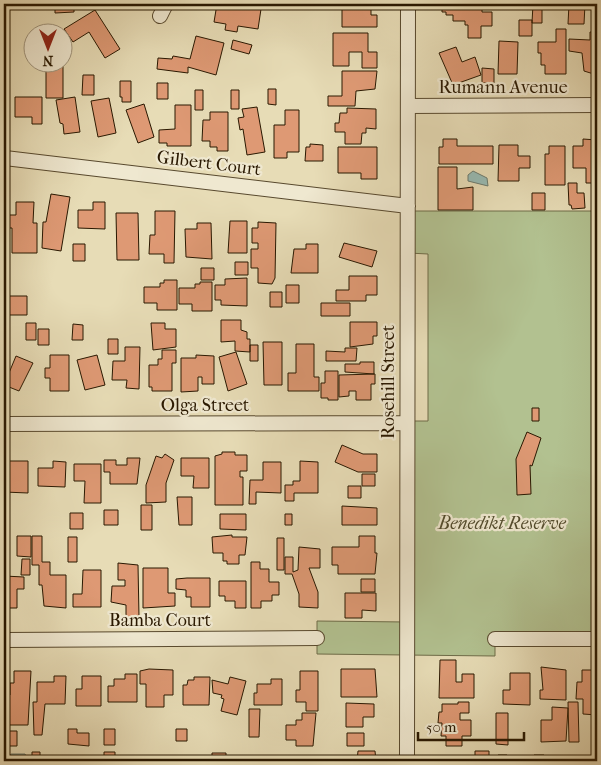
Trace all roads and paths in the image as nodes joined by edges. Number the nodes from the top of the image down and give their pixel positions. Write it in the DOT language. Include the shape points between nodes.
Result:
graph roads {
  1 [pos="408,4"];
  2 [pos="597,105"];
  3 [pos="408,106"];
  4 [pos="5,158"];
  5 [pos="408,206"];
  6 [pos="4,424"];
  7 [pos="407,424"];
  8 [pos="317,638"];
  9 [pos="495,639"];
  10 [pos="597,639"];
  11 [pos="4,640"];
  12 [pos="407,761"];
  1 -- 3 [label="street, Rosehill Street"];
  2 -- 3 [label="street, Rumann Avenue"];
  3 -- 5 [label="street, Rosehill Street"];
  4 -- 5 [label="street, Gilbert Court"];
  5 -- 7 [label="street, Rosehill Street"];
  6 -- 7 [label="street, Olga Street"];
  7 -- 12 [label="street, Rosehill Street"];
  8 -- 11 [label="street, Bamba Court"];
  9 -- 10 [label="street"];
}
